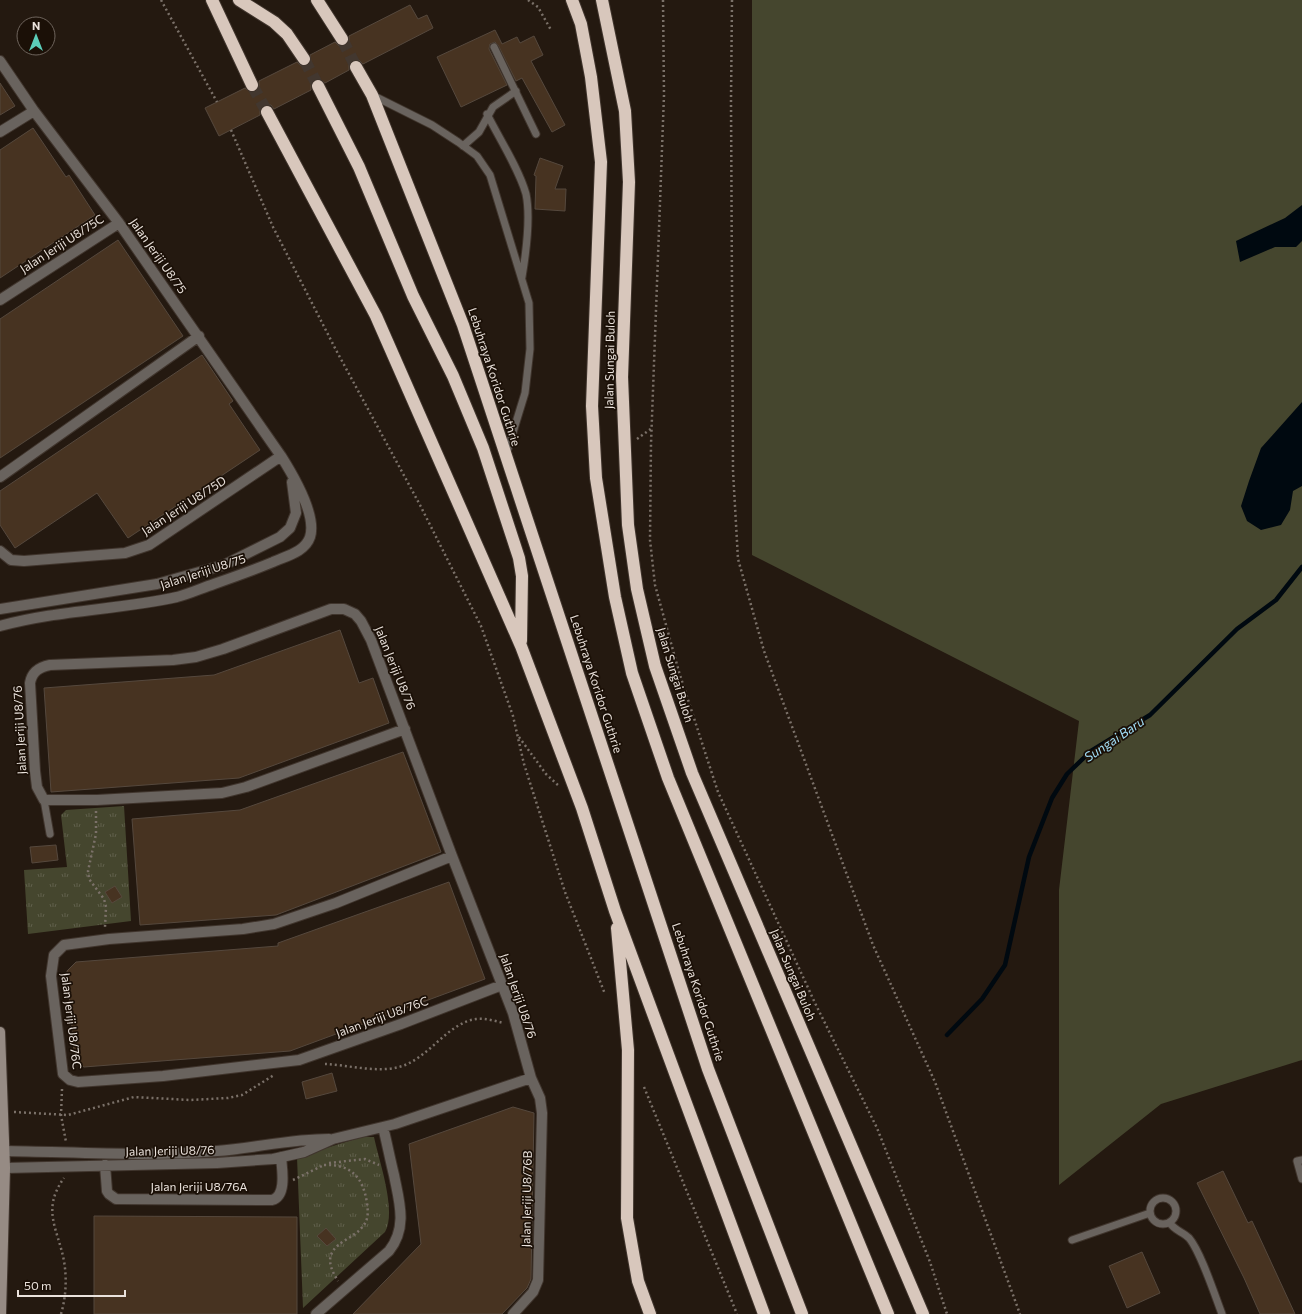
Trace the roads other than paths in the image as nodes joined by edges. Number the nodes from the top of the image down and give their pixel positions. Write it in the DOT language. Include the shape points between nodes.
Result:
graph roads {
  1 [pos="212,0"];
  2 [pos="239,0"];
  3 [pos="317,0"];
  4 [pos="572,0"];
  5 [pos="602,0"];
  6 [pos="342,39"];
  7 [pos="494,46"];
  8 [pos="304,59"];
  9 [pos="0,61"];
  10 [pos="356,67"];
  11 [pos="252,85"];
  12 [pos="318,86"];
  13 [pos="516,91"];
  14 [pos="372,95"];
  15 [pos="34,110"];
  16 [pos="267,112"];
  17 [pos="487,114"];
  18 [pos="0,132"];
  19 [pos="536,134"];
  20 [pos="463,146"];
  21 [pos="119,223"];
  22 [pos="521,278"];
  23 [pos="0,300"];
  24 [pos="199,336"];
  25 [pos="281,456"];
  26 [pos="506,457"];
  27 [pos="290,470"];
  28 [pos="0,477"];
  29 [pos="0,551"];
  30 [pos="0,609"];
  31 [pos="0,626"];
  32 [pos="521,646"];
  33 [pos="405,729"];
  34 [pos="44,800"];
  35 [pos="50,834"];
  36 [pos="452,856"];
  37 [pos="615,911"];
  38 [pos="502,985"];
  39 [pos="0,1032"];
  40 [pos="531,1078"];
  41 [pos="383,1127"];
  42 [pos="333,1139"];
  43 [pos="4,1151"];
  44 [pos="281,1157"];
  45 [pos="1302,1160"];
  46 [pos="105,1165"];
  47 [pos="5,1168"];
  48 [pos="1302,1179"];
  49 [pos="1150,1213"];
  50 [pos="1170,1222"];
  51 [pos="1072,1240"];
  52 [pos="1,1312"];
  53 [pos="316,1314"];
  54 [pos="513,1314"];
  55 [pos="650,1314"];
  56 [pos="764,1314"];
  57 [pos="802,1314"];
  58 [pos="888,1314"];
  59 [pos="923,1314"];
  60 [pos="1222,1314"];
  1 -- 11 [label="highway"];
  2 -- 8 [label="highway" via="274,22 287,34"];
  3 -- 6 [label="highway"];
  4 -- 58 [label="highway, Jalan Sungai Buloh" via="581,24 591,77 601,162 592,406 596,478 615,597 632,673 668,778"];
  5 -- 59 [label="highway, Jalan Sungai Buloh" via="625,111 629,182 622,377 628,525 637,589 655,666 692,773"];
  7 -- 13 [label="lane"];
  9 -- 15 [label="street, Jalan Jeriji U8/75"];
  10 -- 14 [label="highway, Lebuhraya Koridor Guthrie"];
  12 -- 32 [label="highway" via="359,167 413,296 453,376 483,448 519,558 522,576"];
  13 -- 17 [label="lane" via="498,102"];
  13 -- 19 [label="lane"];
  14 -- 20 [label="lane" via="432,125"];
  14 -- 26 [label="highway, Lebuhraya Koridor Guthrie" via="463,325"];
  15 -- 18 [label="street"];
  15 -- 21 [label="street, Jalan Jeriji U8/75"];
  16 -- 32 [label="highway" via="376,316"];
  17 -- 20 [label="lane" via="479,132"];
  17 -- 22 [label="lane" via="512,161 528,205"];
  20 -- 22 [label="lane" via="477,156 490,176"];
  21 -- 23 [label="street, Jalan Jeriji U8/75C"];
  21 -- 24 [label="street, Jalan Jeriji U8/75"];
  22 -- 26 [label="lane" via="529,303 530,348 525,393"];
  24 -- 25 [label="street, Jalan Jeriji U8/75"];
  24 -- 28 [label="street"];
  25 -- 27 [label="street, Jalan Jeriji U8/75"];
  25 -- 29 [label="street, Jalan Jeriji U8/75D" via="149,545 125,553 24,561 11,560"];
  26 -- 57 [label="highway, Lebuhraya Koridor Guthrie" via="708,1069"];
  27 -- 30 [label="street, Jalan Jeriji U8/75" via="296,513 290,528 280,537 224,565 157,584"];
  27 -- 31 [label="street, Jalan Jeriji U8/75" via="311,517 310,538 301,549 263,566 178,597 43,616"];
  32 -- 37 [label="highway" via="582,808"];
  33 -- 34 [label="street, Jalan Jeriji U8/76" via="222,793 97,800"];
  33 -- 34 [label="street, Jalan Jeriji U8/76" via="361,621 350,611 331,609 196,657 50,665 38,669 31,678 30,689 36,779"];
  33 -- 36 [label="street, Jalan Jeriji U8/76"];
  34 -- 35 [label="lane"];
  36 -- 38 [label="street, Jalan Jeriji U8/76"];
  36 -- 38 [label="street, Jalan Jeriji U8/76C" via="274,924 64,945 54,955 51,976 63,1074 78,1082 163,1076 299,1060"];
  37 -- 55 [label="highway" via="628,1050 627,1218 638,1281"];
  37 -- 56 [label="highway"];
  38 -- 40 [label="street, Jalan Jeriji U8/76" via="518,1026"];
  39 -- 43 [label="street"];
  40 -- 41 [label="street, Jalan Jeriji U8/76"];
  40 -- 54 [label="street, Jalan Jeriji U8/76B" via="540,1098 542,1113 538,1272 533,1292"];
  41 -- 42 [label="street, Jalan Jeriji U8/76"];
  41 -- 53 [label="street" via="402,1208 397,1239 389,1251"];
  42 -- 43 [label="street, Jalan Jeriji U8/76" via="305,1139 217,1151"];
  42 -- 44 [label="street, Jalan Jeriji U8/76" via="304,1152"];
  43 -- 47 [label="street"];
  44 -- 46 [label="street, Jalan Jeriji U8/76" via="217,1163"];
  44 -- 46 [label="street, Jalan Jeriji U8/76A" via="282,1185 280,1194 272,1200 120,1200 112,1198 109,1194"];
  45 -- 48 [label="lane" via="1297,1161"];
  46 -- 47 [label="street, Jalan Jeriji U8/76"];
  47 -- 52 [label="street"];
  49 -- 50 [label="lane" via="1154,1220 1162,1224"];
  49 -- 50 [label="lane" via="1151,1205 1157,1199 1165,1197 1173,1201 1177,1208 1176,1217"];
  49 -- 51 [label="lane"];
  50 -- 60 [label="lane" via="1189,1238"];
}
